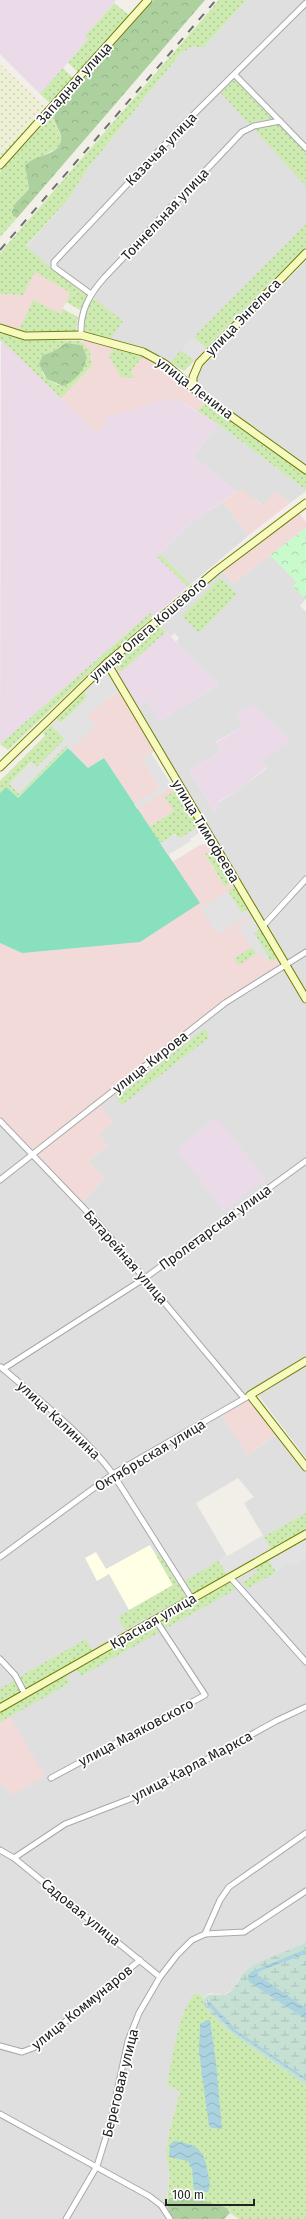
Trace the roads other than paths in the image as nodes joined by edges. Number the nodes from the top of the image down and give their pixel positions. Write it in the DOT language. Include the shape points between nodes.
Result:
graph roads {
  1 [pos="148,0"];
  2 [pos="306,3"];
  3 [pos="235,75"];
  4 [pos="280,121"];
  5 [pos="306,148"];
  6 [pos="0,165"];
  7 [pos="306,253"];
  8 [pos="91,294"];
  9 [pos="0,328"];
  10 [pos="81,335"];
  11 [pos="193,388"];
  12 [pos="306,470"];
  13 [pos="306,502"];
  14 [pos="107,663"];
  15 [pos="0,767"];
  16 [pos="306,879"];
  17 [pos="263,926"];
  18 [pos="306,952"];
  19 [pos="286,964"];
  20 [pos="306,998"];
  21 [pos="0,1121"];
  22 [pos="32,1154"];
  23 [pos="306,1161"];
  24 [pos="0,1180"];
  25 [pos="145,1278"];
  26 [pos="306,1361"];
  27 [pos="1,1368"];
  28 [pos="247,1397"];
  29 [pos="306,1467"];
  30 [pos="113,1474"];
  31 [pos="306,1534"];
  32 [pos="0,1557"];
  33 [pos="230,1577"];
  34 [pos="192,1599"];
  35 [pos="156,1619"];
  36 [pos="0,1659"];
  37 [pos="306,1662"];
  38 [pos="25,1694"];
  39 [pos="306,1707"];
  40 [pos="0,1708"];
  41 [pos="51,1778"];
  42 [pos="306,1833"];
  43 [pos="0,1850"];
  44 [pos="14,1858"];
  45 [pos="306,1891"];
  46 [pos="205,1934"];
  47 [pos="140,1960"];
  48 [pos="160,1977"];
  49 [pos="0,2046"];
  50 [pos="0,2114"];
  51 [pos="97,2166"];
  52 [pos="66,2219"];
  53 [pos="170,2219"];
  1 -- 6 [label="street, Западная улица"];
  2 -- 3 [label="street, Казачья улица"];
  3 -- 4 [label="street"];
  3 -- 8 [label="street, Казачья улица" via="185,123 54,262 54,267"];
  4 -- 5 [label="street"];
  4 -- 8 [label="street, Тоннельная улица" via="254,126 242,132"];
  7 -- 11 [label="street, улица Энгельса" via="199,363 193,377"];
  8 -- 10 [label="street, Тоннельная улица" via="81,318"];
  9 -- 10 [label="street, улица Ленина" via="25,336"];
  10 -- 11 [label="street, улица Ленина" via="143,352 165,364"];
  11 -- 12 [label="street, улица Ленина"];
  13 -- 14 [label="street, улица Олега Кошевого" via="216,571"];
  14 -- 15 [label="street, улица Олега Кошевого"];
  14 -- 17 [label="street, улица Тимофеева"];
  16 -- 17 [label="street"];
  17 -- 19 [label="street, улица Тимофеева"];
  18 -- 19 [label="street, улица Кирова"];
  19 -- 20 [label="street, улица Тимофеева"];
  19 -- 22 [label="street, улица Кирова" via="225,1003"];
  21 -- 22 [label="street, Батарейная улица"];
  22 -- 24 [label="street, улица Кирова"];
  22 -- 25 [label="street, Батарейная улица" via="98,1223"];
  23 -- 25 [label="street, Пролетарская улица"];
  25 -- 27 [label="street, Пролетарская улица"];
  25 -- 28 [label="street, Батарейная улица"];
  26 -- 28 [label="street, Октябрьская улица"];
  27 -- 30 [label="street, улица Калинина" via="85,1440"];
  28 -- 29 [label="street, Батарейная улица"];
  28 -- 30 [label="street, Октябрьская улица"];
  30 -- 32 [label="street, Октябрьская улица"];
  30 -- 34 [label="street, улица Калинина"];
  31 -- 33 [label="street, Красная улица"];
  33 -- 34 [label="street, Красная улица"];
  33 -- 37 [label="street"];
  34 -- 35 [label="street, Красная улица"];
  35 -- 38 [label="street, Красная улица"];
  35 -- 41 [label="street, улица Маяковского" via="205,1695"];
  36 -- 38 [label="street" via="15,1675"];
  38 -- 40 [label="street, Красная улица"];
  39 -- 44 [label="street, улица Карла Маркса" via="281,1718 148,1792 65,1824"];
  42 -- 46 [label="street" via="229,1887 220,1900"];
  43 -- 44 [label="street, Садовая улица"];
  44 -- 47 [label="street, Садовая улица"];
  45 -- 46 [label="street, Береговая улица" via="244,1932"];
  46 -- 48 [label="street, Береговая улица" via="187,1945"];
  47 -- 48 [label="street, Садовая улица"];
  47 -- 49 [label="street, улица Коммунаров" via="33,2048 22,2052"];
  48 -- 51 [label="street, Береговая улица" via="128,2041 110,2124"];
  50 -- 51 [label="street"];
  51 -- 52 [label="street, Береговая улица"];
  51 -- 53 [label="street" via="155,2200"];
}
